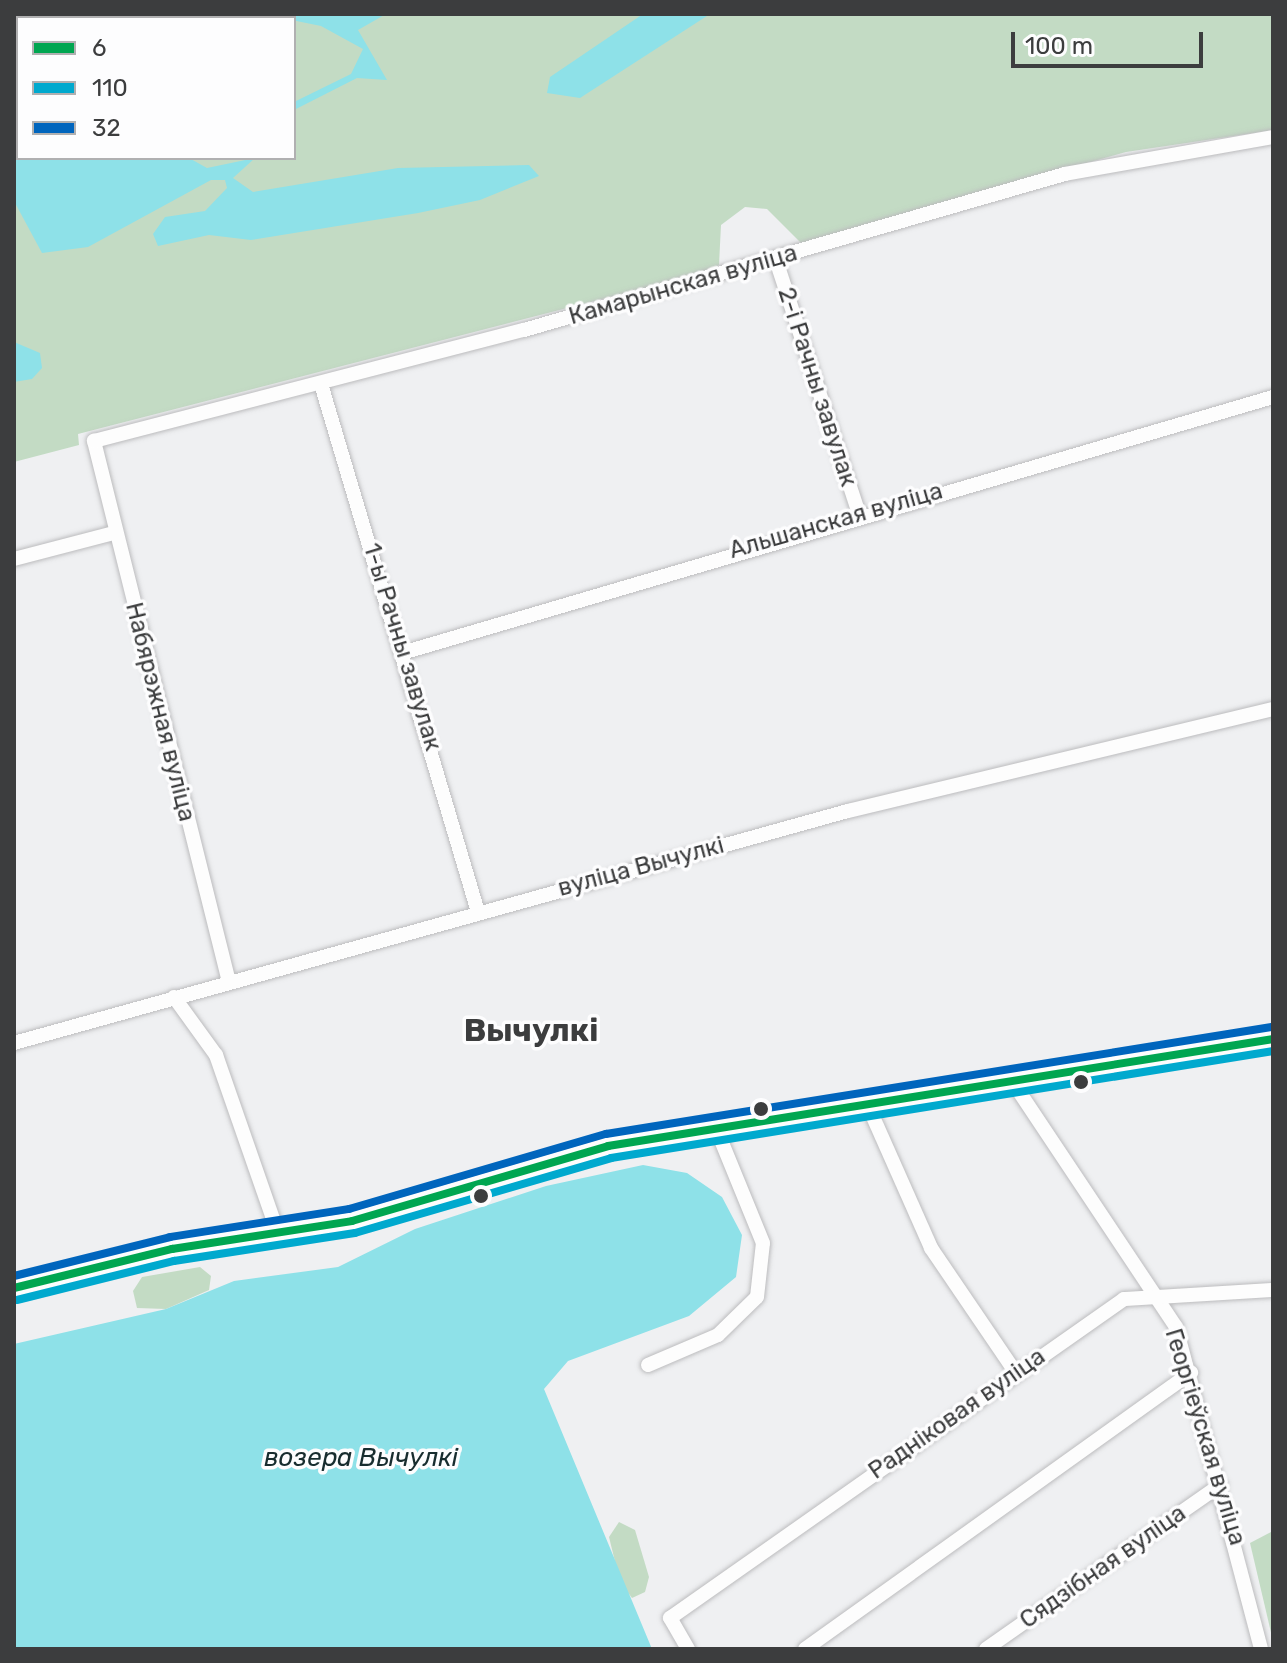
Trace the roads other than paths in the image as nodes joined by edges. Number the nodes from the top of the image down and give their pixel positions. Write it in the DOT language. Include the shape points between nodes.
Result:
graph roads {
  1 [pos="1273,137"];
  2 [pos="776,260"];
  3 [pos="321,384"];
  4 [pos="1273,397"];
  5 [pos="94,441"];
  6 [pos="859,514"];
  7 [pos="114,533"];
  8 [pos="14,559"];
  9 [pos="402,653"];
  10 [pos="1273,709"];
  11 [pos="478,912"];
  12 [pos="229,982"];
  13 [pos="174,997"];
  14 [pos="1273,1039"];
  15 [pos="14,1043"];
  16 [pos="1010,1078"];
  17 [pos="866,1101"];
  18 [pos="717,1130"];
  19 [pos="279,1236"];
  20 [pos="14,1288"];
  21 [pos="1273,1290"];
  22 [pos="1158,1301"];
  23 [pos="648,1365"];
  24 [pos="1016,1373"];
  25 [pos="1191,1373"];
  26 [pos="1220,1485"];
  27 [pos="688,1649"];
  28 [pos="805,1649"];
  29 [pos="986,1649"];
  30 [pos="1261,1649"];
  1 -- 2 [label="street, Камарынская вуліца" via="1065,174"];
  2 -- 3 [label="street, Камарынская вуліца"];
  2 -- 6 [label="street, 2-і Рачны завулак"];
  3 -- 5 [label="street, Камарынская вуліца"];
  3 -- 9 [label="street, 1-ы Рачны завулак"];
  4 -- 6 [label="street, Альшанская вуліца"];
  5 -- 7 [label="street, Набярэжная вуліца"];
  6 -- 9 [label="street, Альшанская вуліца"];
  7 -- 8 [label="street"];
  7 -- 12 [label="street, Набярэжная вуліца"];
  9 -- 11 [label="street, 1-ы Рачны завулак"];
  10 -- 11 [label="street, вуліца Вычулкі" via="848,811"];
  11 -- 12 [label="street, вуліца Вычулкі"];
  12 -- 13 [label="street, вуліца Вычулкі"];
  13 -- 15 [label="street, вуліца Вычулкі"];
  13 -- 19 [label="street" via="216,1055"];
  14 -- 16 [label="street"];
  16 -- 17 [label="street"];
  16 -- 22 [label="street, Георгіеўская вуліца"];
  17 -- 18 [label="street"];
  17 -- 24 [label="street" via="931,1248"];
  18 -- 19 [label="street" via="508,1170"];
  18 -- 23 [label="street" via="763,1243 757,1297 718,1335"];
  19 -- 20 [label="street" via="172,1249"];
  21 -- 22 [label="street, Радніковая вуліца"];
  22 -- 24 [label="street, Радніковая вуліца" via="1124,1299"];
  22 -- 25 [label="street, Георгіеўская вуліца"];
  24 -- 27 [label="street, Радніковая вуліца" via="670,1618"];
  25 -- 26 [label="street, Георгіеўская вуліца"];
  25 -- 28 [label="street"];
  26 -- 29 [label="street, Сядзібная вуліца"];
  26 -- 30 [label="street, Георгіеўская вуліца"];
}
